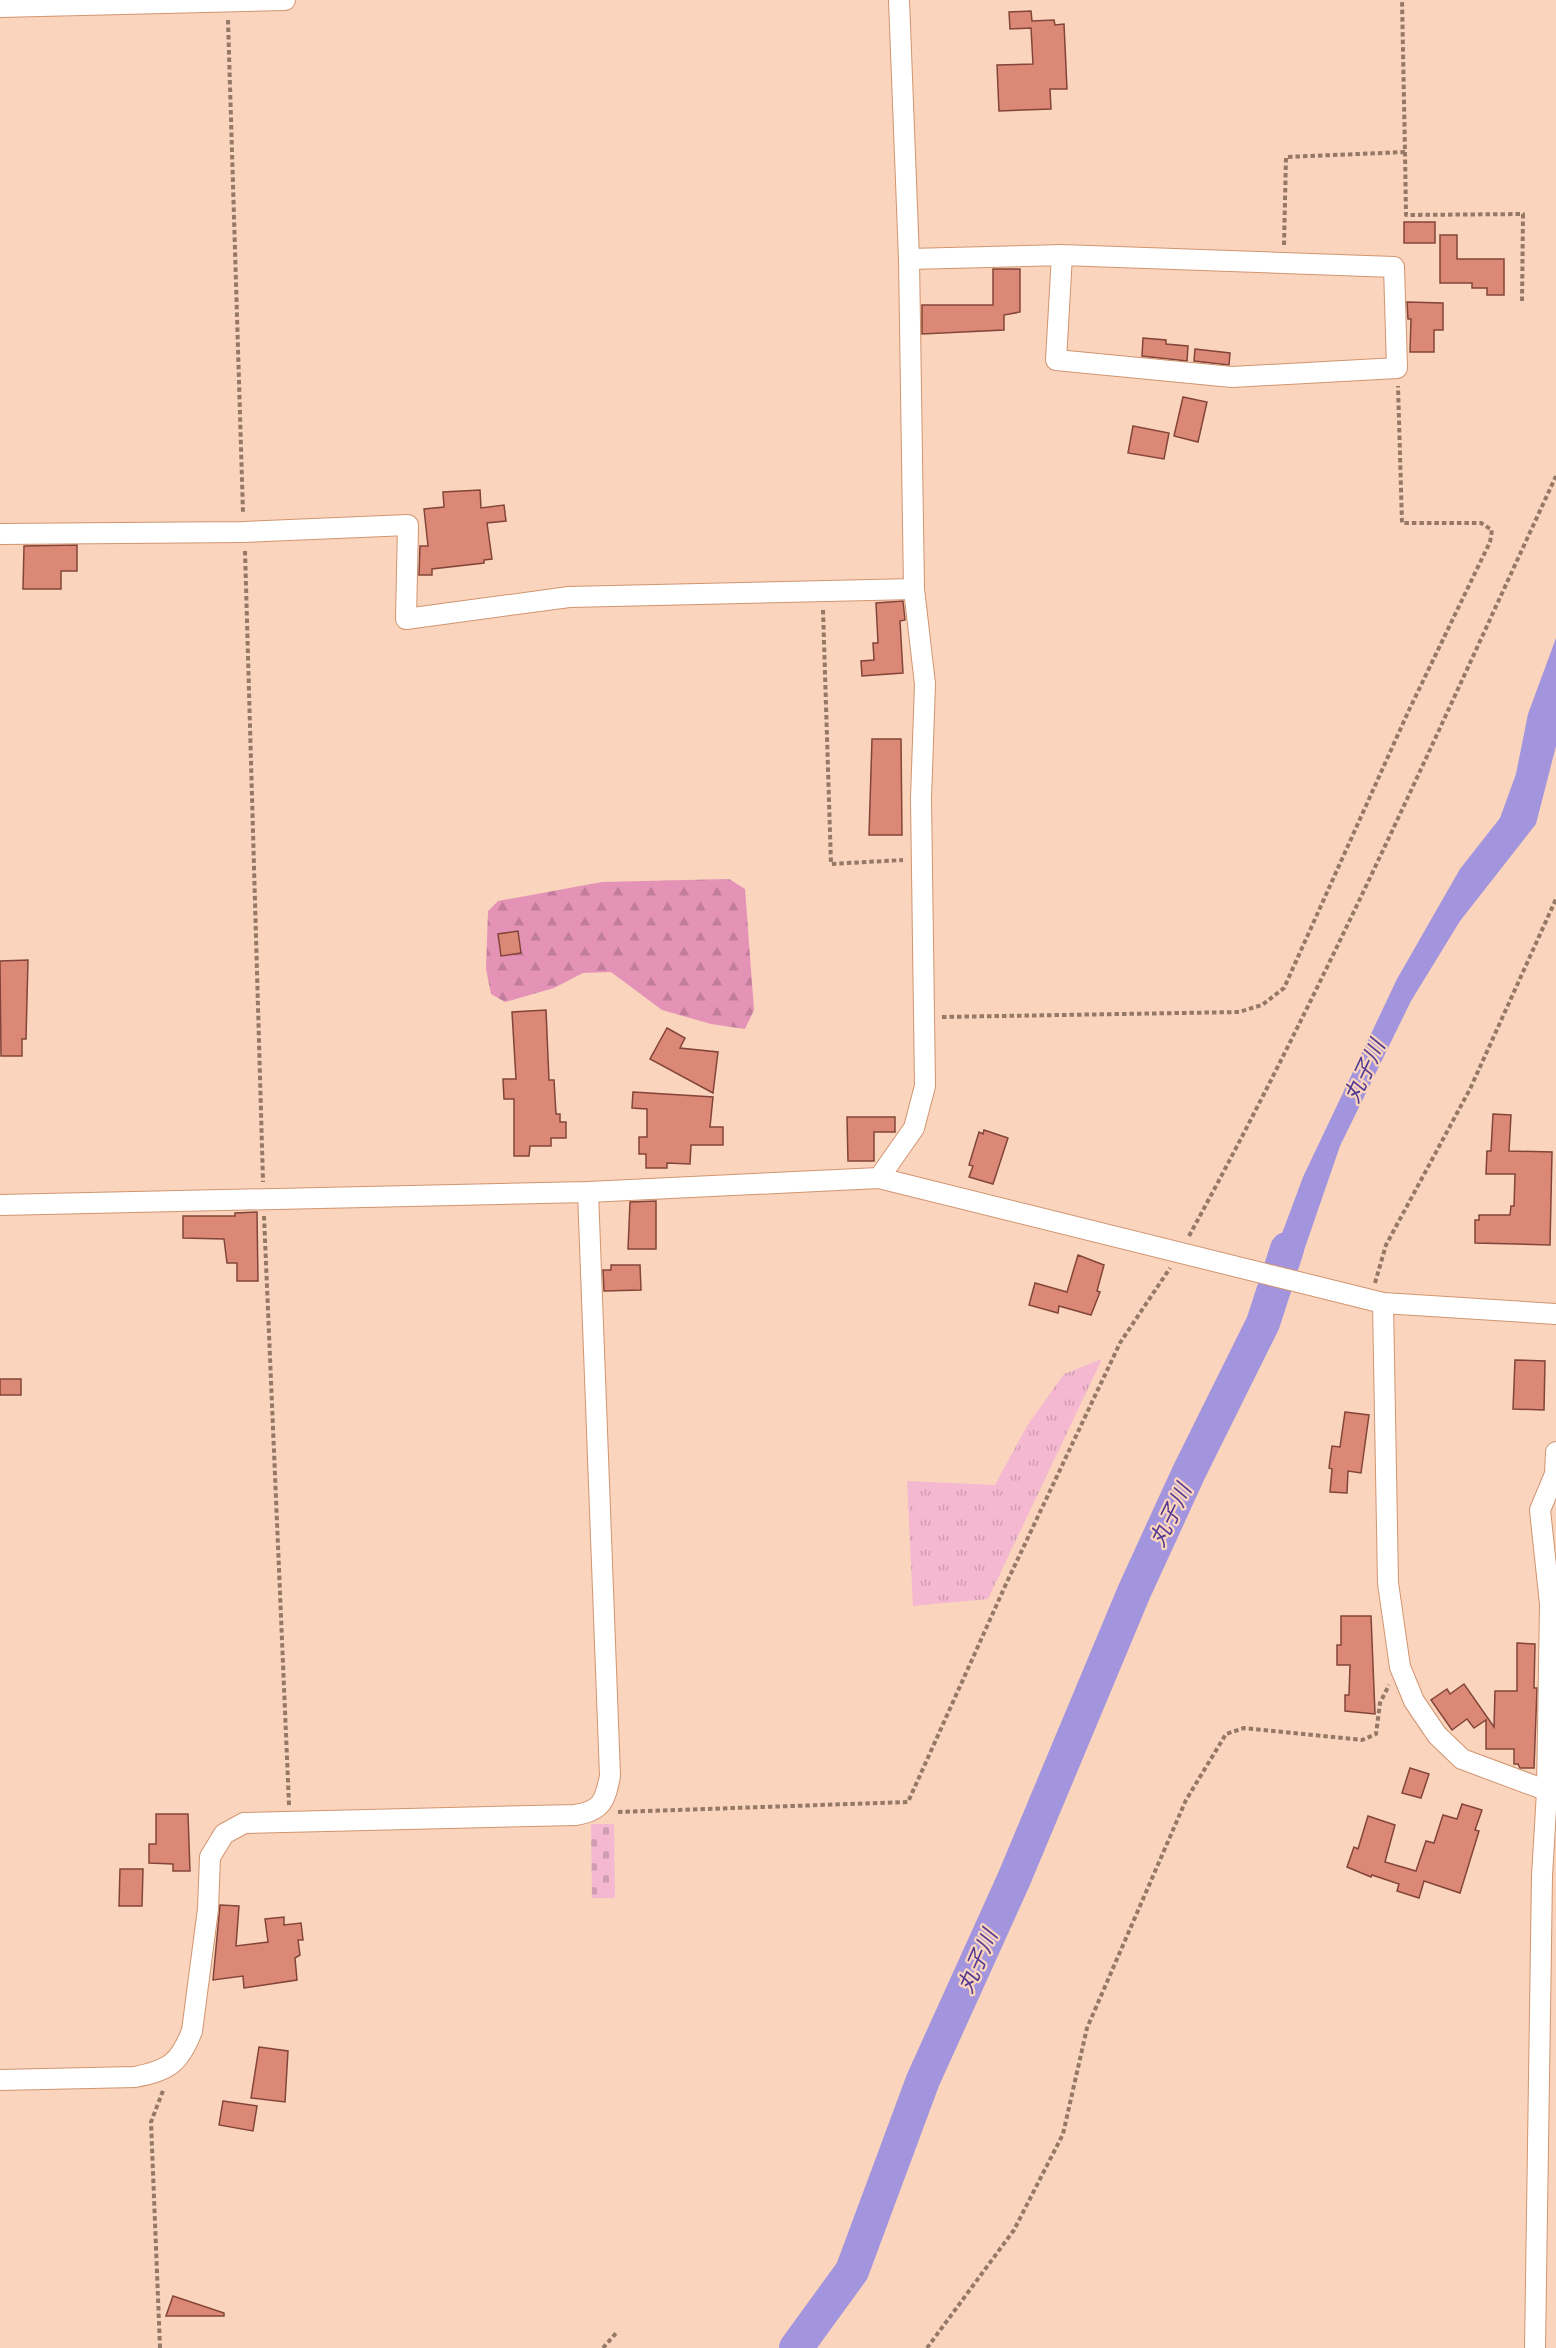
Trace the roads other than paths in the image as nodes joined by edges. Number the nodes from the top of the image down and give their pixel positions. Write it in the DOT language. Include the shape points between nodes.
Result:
graph roads {
  1 [pos="285,0"];
  2 [pos="899,0"];
  3 [pos="0,7"];
  4 [pos="1062,255"];
  5 [pos="909,259"];
  6 [pos="0,534"];
  7 [pos="914,589"];
  8 [pos="879,1178"];
  9 [pos="588,1192"];
  10 [pos="0,1205"];
  11 [pos="1377,1301"];
  12 [pos="1556,1314"];
  13 [pos="1556,1452"];
  14 [pos="1552,1793"];
  15 [pos="0,2080"];
  16 [pos="1535,2348"];
  1 -- 3 [label="street"];
  2 -- 5 [label="street"];
  4 -- 4 [label="street" via="1056,360 1232,377 1397,368 1394,267"];
  4 -- 5 [label="street"];
  5 -- 7 [label="street"];
  6 -- 7 [label="street" via="244,532 408,525 406,619 569,597"];
  7 -- 8 [label="street" via="925,684 925,1086 914,1128"];
  8 -- 9 [label="street"];
  8 -- 11 [label="street"];
  9 -- 10 [label="street"];
  9 -- 15 [label="street" via="610,1776 605,1799 590,1813 244,1823 224,1834 210,1857 208,1909 192,2031 185,2049 172,2065 135,2077"];
  11 -- 12 [label="street"];
  11 -- 14 [label="street" via="1388,1584 1400,1667 1414,1701 1437,1735 1462,1759"];
  13 -- 14 [label="street" via="1555,1474 1540,1510 1550,1604"];
  14 -- 16 [label="street" via="1542,1876"];
}
